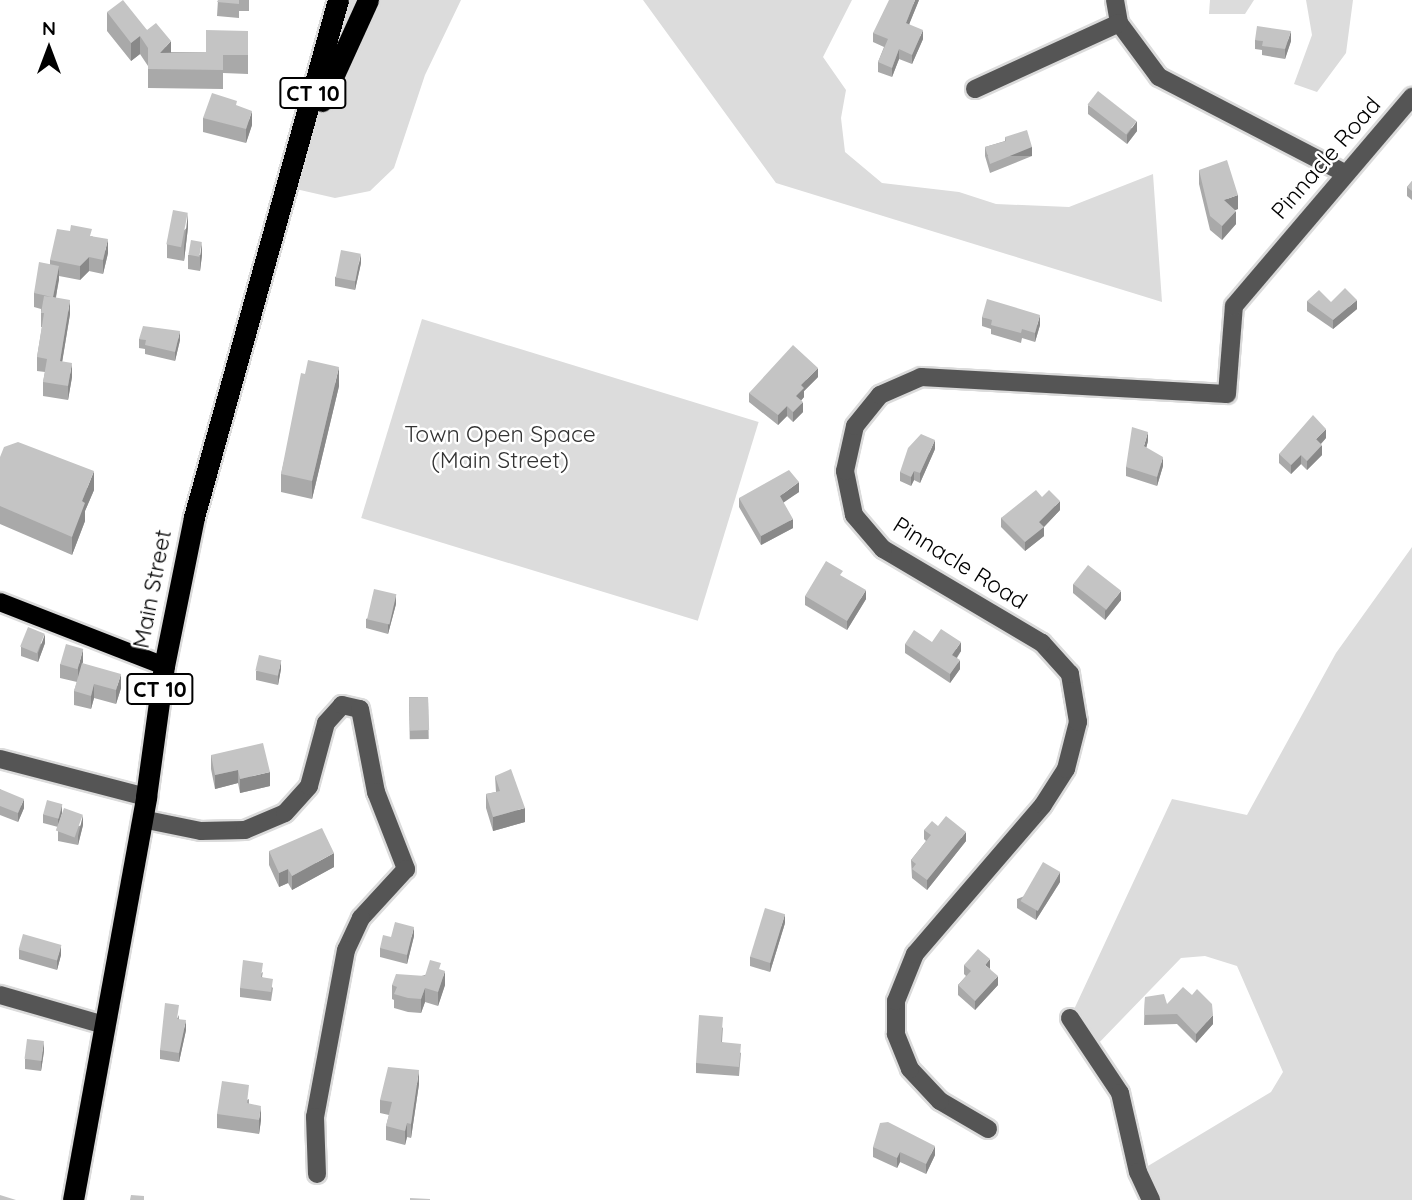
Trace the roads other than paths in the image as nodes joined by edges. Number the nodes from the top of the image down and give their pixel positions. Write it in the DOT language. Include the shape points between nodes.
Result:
graph roads {
  1 [pos="338,0"];
  2 [pos="368,0"];
  3 [pos="1115,0"];
  4 [pos="1119,23"];
  5 [pos="975,89"];
  6 [pos="1412,97"];
  7 [pos="1344,173"];
  8 [pos="286,187"];
  9 [pos="0,602"];
  10 [pos="164,667"];
  11 [pos="0,759"];
  12 [pos="146,797"];
  13 [pos="142,819"];
  14 [pos="0,995"];
  15 [pos="1070,1018"];
  16 [pos="104,1025"];
  17 [pos="988,1129"];
  18 [pos="317,1174"];
  19 [pos="73,1200"];
  20 [pos="1151,1200"];
  1 -- 8 [label="highway, Main Street / CT 10"];
  2 -- 8 [label="highway"];
  3 -- 4 [label="street"];
  4 -- 5 [label="street"];
  4 -- 7 [label="street" via="1159,77"];
  6 -- 7 [label="street, Pinnacle Road"];
  7 -- 17 [label="street, Pinnacle Road" via="1234,306 1227,394 921,377 880,395 855,426 845,471 854,515 883,549 1042,643 1070,674 1078,722 1066,769 1043,805 915,954 895,1001 895,1034 910,1069 940,1101"];
  8 -- 10 [label="highway, Main Street / CT 10" via="204,473"];
  9 -- 10 [label="main road"];
  10 -- 12 [label="highway, Main Street / CT 10"];
  11 -- 12 [label="street"];
  12 -- 13 [label="highway, Main Street / CT 10"];
  13 -- 16 [label="highway, Main Street / CT 10"];
  13 -- 18 [label="street" via="201,831 245,830 285,813 309,786 326,723 342,705 360,709 376,792 406,869 361,918 346,950 315,1116"];
  14 -- 16 [label="street"];
  15 -- 20 [label="street" via="1120,1093 1138,1172"];
  16 -- 19 [label="highway, Main Street / CT 10"];
}
